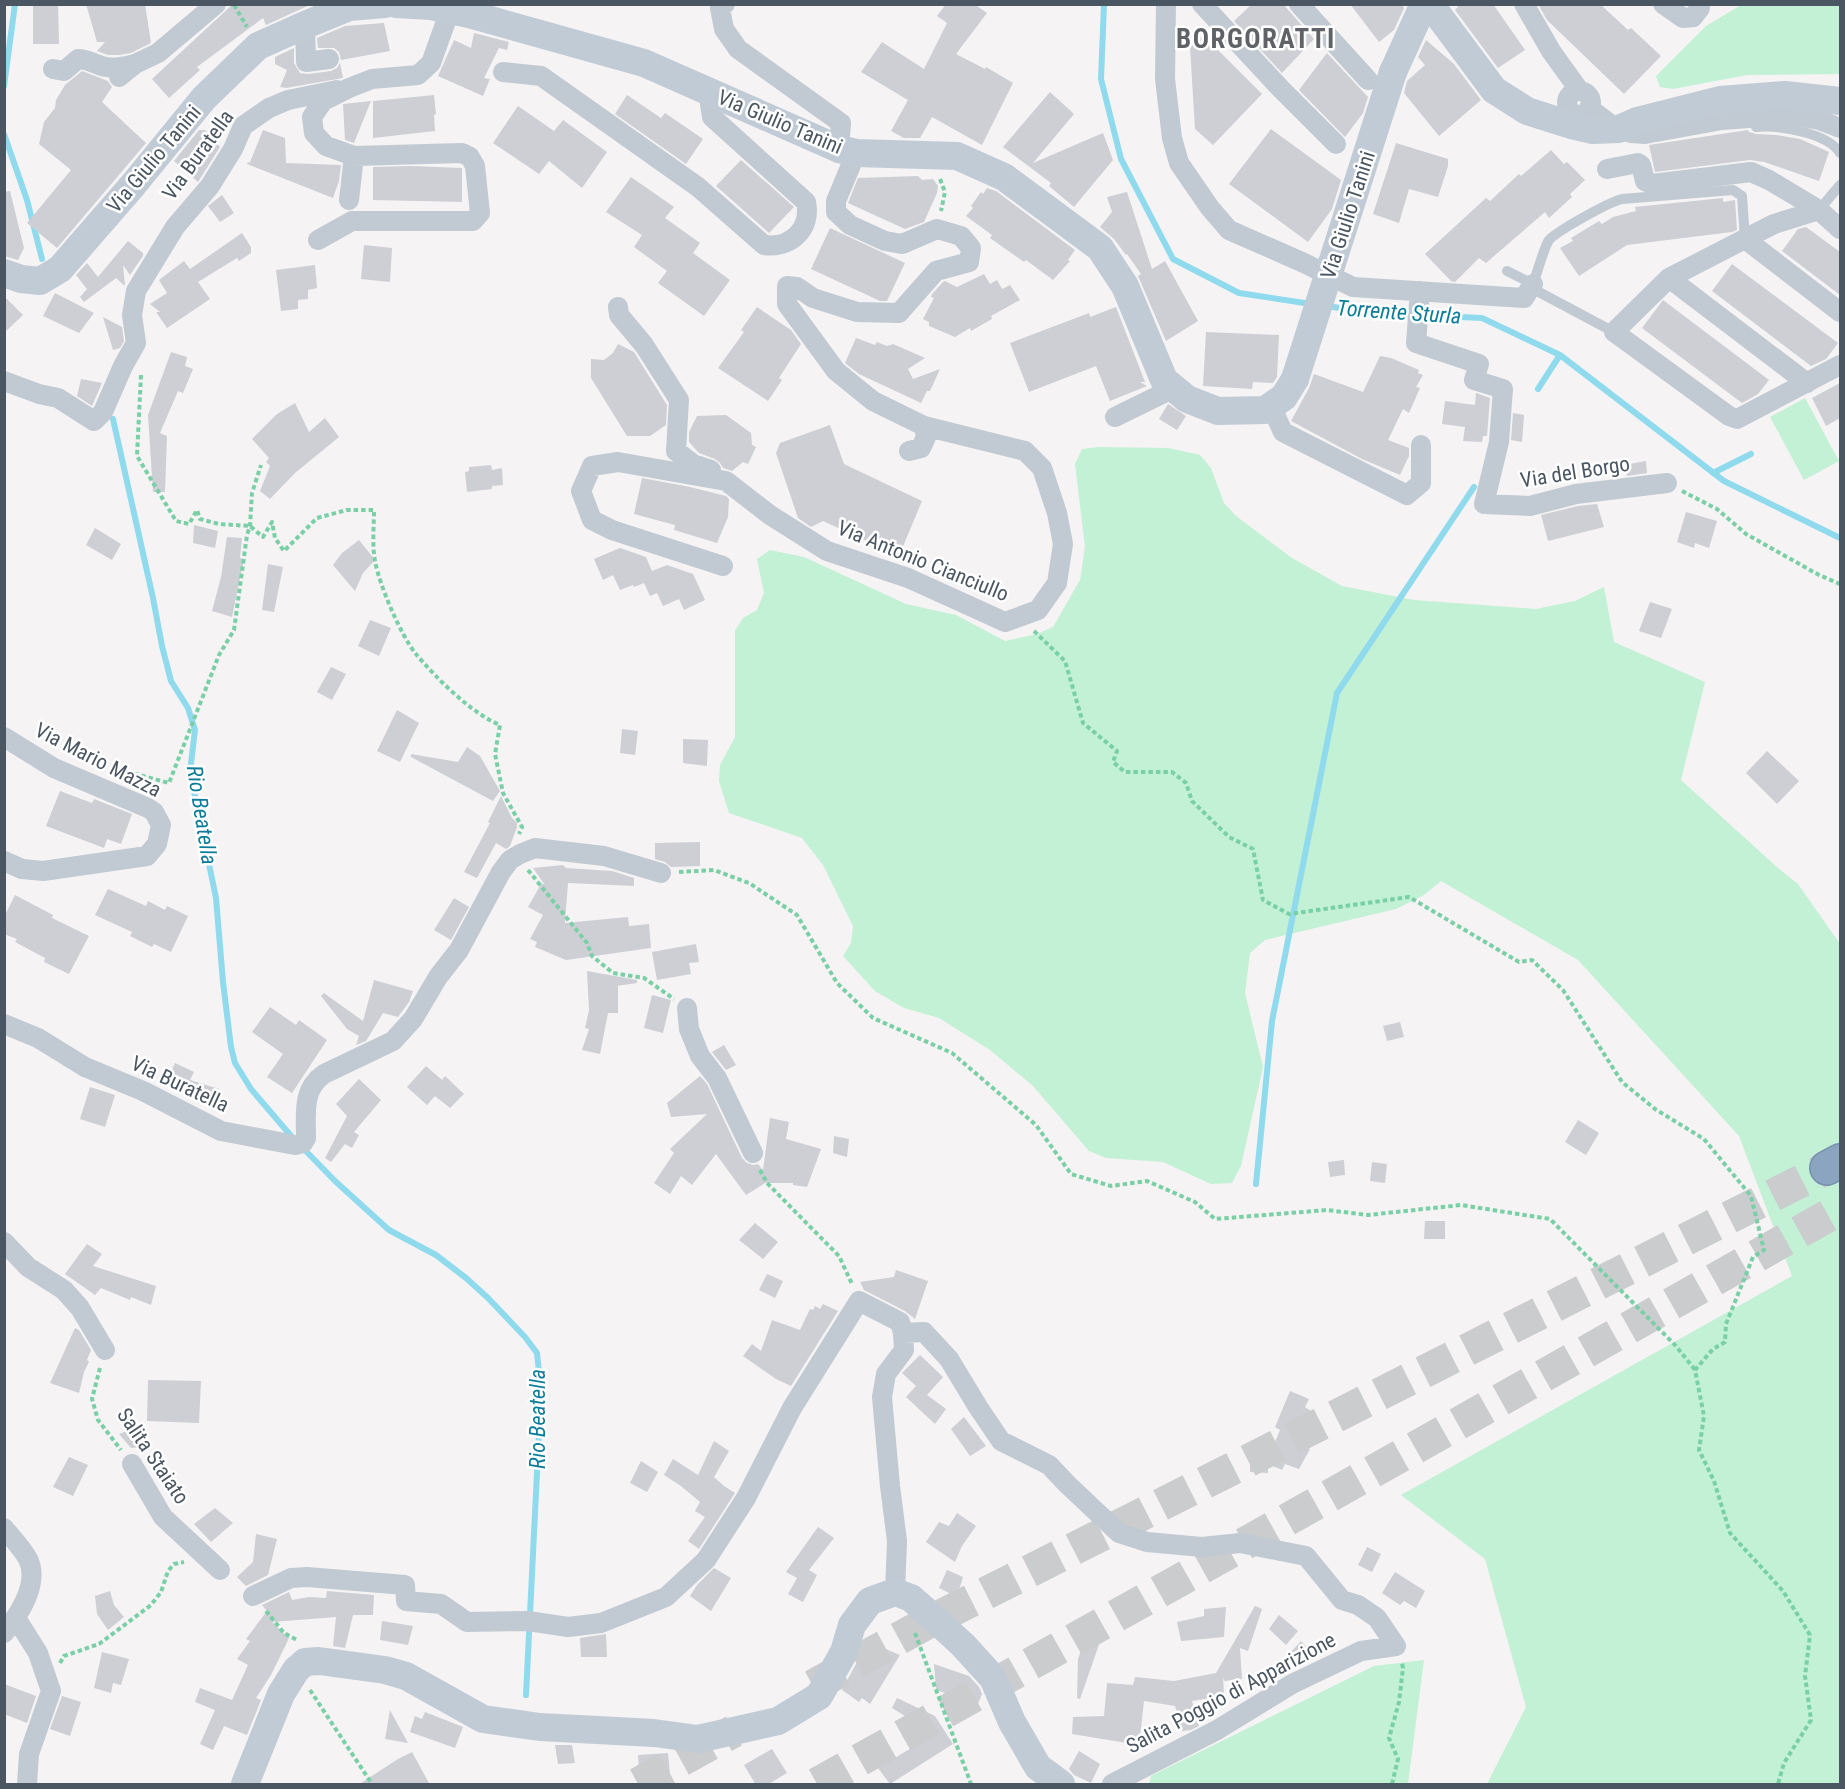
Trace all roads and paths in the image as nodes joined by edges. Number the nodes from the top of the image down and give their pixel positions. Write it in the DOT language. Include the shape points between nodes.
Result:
graph roads {
  1 [pos="216,4"];
  2 [pos="386,4"];
  3 [pos="396,4"];
  4 [pos="724,4"];
  5 [pos="1166,4"];
  6 [pos="1299,4"];
  7 [pos="1424,4"];
  8 [pos="1430,4"];
  9 [pos="1524,4"];
  10 [pos="1663,4"];
  11 [pos="1214,8"];
  12 [pos="1700,8"];
  13 [pos="461,10"];
  14 [pos="305,25"];
  15 [pos="329,59"];
  16 [pos="135,64"];
  17 [pos="53,69"];
  18 [pos="503,72"];
  19 [pos="1380,76"];
  20 [pos="119,77"];
  21 [pos="349,88"];
  22 [pos="1579,90"];
  23 [pos="708,92"];
  24 [pos="1840,101"];
  25 [pos="1567,107"];
  26 [pos="1589,108"];
  27 [pos="1527,111"];
  28 [pos="1840,128"];
  29 [pos="1618,129"];
  30 [pos="1665,136"];
  31 [pos="1336,144"];
  32 [pos="848,151"];
  33 [pos="1840,153"];
  34 [pos="354,156"];
  35 [pos="931,156"];
  36 [pos="1607,169"];
  37 [pos="1840,185"];
  38 [pos="349,200"];
  39 [pos="1819,210"];
  40 [pos="1840,228"];
  41 [pos="937,229"];
  42 [pos="1745,239"];
  43 [pos="318,240"];
  44 [pos="1507,271"];
  45 [pos="4,273"];
  46 [pos="1669,278"];
  47 [pos="1533,284"];
  48 [pos="1420,291"];
  49 [pos="618,307"];
  50 [pos="1840,312"];
  51 [pos="1614,332"];
  52 [pos="1840,365"];
  53 [pos="141,366"];
  54 [pos="4,381"];
  55 [pos="1807,383"];
  56 [pos="1174,388"];
  57 [pos="1271,406"];
  58 [pos="1115,417"];
  59 [pos="924,426"];
  60 [pos="1422,445"];
  61 [pos="909,451"];
  62 [pos="261,465"];
  63 [pos="1667,483"];
  64 [pos="770,515"];
  65 [pos="250,526"];
  66 [pos="723,566"];
  67 [pos="1840,584"];
  68 [pos="1028,614"];
  69 [pos="6,739"];
  70 [pos="123,777"];
  71 [pos="535,848"];
  72 [pos="510,860"];
  73 [pos="4,861"];
  74 [pos="661,873"];
  75 [pos="687,1008"];
  76 [pos="4,1024"];
  77 [pos="753,1153"];
  78 [pos="4,1242"];
  79 [pos="859,1301"];
  80 [pos="903,1333"];
  81 [pos="105,1350"];
  82 [pos="1695,1370"];
  83 [pos="132,1464"];
  84 [pos="4,1528"];
  85 [pos="213,1564"];
  86 [pos="895,1592"];
  87 [pos="254,1596"];
  88 [pos="941,1625"];
  89 [pos="10,1626"];
  90 [pos="1396,1646"];
  91 [pos="319,1661"];
  92 [pos="51,1691"];
  93 [pos="27,1785"];
  94 [pos="245,1785"];
  95 [pos="372,1785"];
  96 [pos="971,1785"];
  97 [pos="1061,1785"];
  98 [pos="1112,1785"];
  99 [pos="1392,1785"];
  100 [pos="1778,1785"];
  1 -- 16 [label="street" via="158,53"];
  2 -- 14 [label="main road, Via Giulio Tanini" via="349,7"];
  3 -- 13 [label="main road, Via Giulio Tanini"];
  4 -- 32 [label="street" via="720,8 724,29 738,48 841,123"];
  5 -- 48 [label="street" via="1165,79 1172,138 1179,163 1229,230 1353,287"];
  6 -- 19 [label="street"];
  7 -- 19 [label="main road, Via Giulio Tanini"];
  8 -- 27 [label="main road" via="1494,90"];
  9 -- 22 [label="street"];
  10 -- 12 [label="street" via="1683,18 1693,17"];
  11 -- 31 [label="street" via="1281,89"];
  13 -- 21 [label="street, Via Buratella" via="431,63 418,75 372,79"];
  13 -- 23 [label="main road, Via Giulio Tanini" via="644,63"];
  14 -- 15 [label="street" via="306,62"];
  14 -- 45 [label="main road, Via Giulio Tanini" via="258,46 204,98 60,269 40,281"];
  16 -- 17 [label="street" via="117,68 78,59 64,70"];
  16 -- 20 [label="street"];
  18 -- 23 [label="street" via="541,76 698,187 764,245 777,247 790,242 801,230 808,213 806,202 712,117"];
  19 -- 57 [label="main road, Via Giulio Tanini, bridge" via="1296,380 1284,397"];
  21 -- 34 [label="street, Via Buratella" via="323,101 312,117 314,133 326,146"];
  21 -- 54 [label="street, Via Buratella" via="288,100 243,126 210,186 175,227 136,291 132,315 136,343 103,412 93,421 58,398"];
  22 -- 25 [label="street" via="1569,95"];
  22 -- 26 [label="street" via="1591,100"];
  23 -- 32 [label="main road, Via Giulio Tanini"];
  24 -- 29 [label="main road" via="1785,95 1720,100"];
  25 -- 26 [label="street" via="1576,115"];
  25 -- 27 [label="street"];
  26 -- 29 [label="street"];
  27 -- 29 [label="main road" via="1593,130"];
  28 -- 29 [label="street" via="1791,115 1722,120 1645,134"];
  30 -- 33 [label="lane" via="1764,126 1787,128 1834,143"];
  32 -- 35 [label="main road, Via Giulio Tanini"];
  32 -- 41 [label="street" via="836,212 850,225 885,241 902,243"];
  34 -- 38 [label="street"];
  34 -- 43 [label="street, Via Buratella" via="462,153 475,166 480,213 472,221 352,221"];
  35 -- 41 [label="path" via="945,192"];
  35 -- 56 [label="main road, Via Giulio Tanini" via="957,156 1004,177 1100,248 1125,286 1164,380"];
  36 -- 39 [label="street" via="1638,163 1645,181 1652,184 1751,172"];
  37 -- 39 [label="lane"];
  39 -- 40 [label="street"];
  39 -- 42 [label="street" via="1774,224"];
  41 -- 59 [label="street, Via Antonio Cianciullo" via="961,236 971,248 969,262 936,271 899,314 857,312 787,286 787,304 836,371 873,400"];
  42 -- 46 [label="street"];
  42 -- 47 [label="lane" via="1742,196 1733,190 1622,199 1550,240"];
  42 -- 50 [label="street"];
  44 -- 47 [label="lane"];
  46 -- 51 [label="street"];
  46 -- 55 [label="street"];
  47 -- 48 [label="street" via="1524,298"];
  47 -- 51 [label="lane" via="1537,291"];
  48 -- 63 [label="street, Via del Borgo" via="1416,343 1479,364 1474,380 1503,389 1499,442 1484,504 1530,506 1576,494"];
  49 -- 64 [label="street, Via Antonio Cianciullo" via="619,315 645,345 678,400 676,451 693,464 742,480"];
  51 -- 55 [label="street" via="1733,418"];
  52 -- 55 [label="street"];
  53 -- 65 [label="path" via="137,456 162,501 177,521 189,524 197,510 200,519"];
  56 -- 57 [label="main road, Via Giulio Tanini" via="1187,399 1218,411 1265,410"];
  56 -- 58 [label="street"];
  57 -- 60 [label="street" via="1282,432 1407,495 1421,483"];
  59 -- 61 [label="street" via="926,437 921,448"];
  59 -- 68 [label="street, Via Antonio Cianciullo" via="1025,451 1042,468 1063,544 1057,583 1038,610"];
  62 -- 65 [label="path" via="252,493"];
  63 -- 67 [label="path" via="1717,509 1746,534"];
  64 -- 66 [label="street, Via Antonio Cianciullo" via="726,481 618,462 592,466 581,491 592,520"];
  64 -- 68 [label="street, Via Antonio Cianciullo" via="827,551 909,578 1005,622"];
  65 -- 70 [label="path" via="234,630 219,656 168,783 136,774 134,781"];
  65 -- 72 [label="path" via="262,537 272,522 275,538 284,551 317,518 347,510 374,510 375,561 386,598 414,652 449,688 500,725 495,754 503,793 522,827"];
  68 -- 82 [label="path" via="1031,628 1065,661 1083,723 1117,751 1113,762 1125,772 1172,772 1186,783 1199,808 1229,837 1253,849 1263,900 1289,914 1410,897 1519,962 1532,960 1563,990 1622,1082 1654,1109 1704,1139 1751,1196 1764,1250 1753,1257 1726,1324 1725,1342 1713,1349"];
  69 -- 73 [label="street, Via Mario Mazza" via="54,768 148,808 161,825 161,834 147,856 43,871 22,869"];
  71 -- 72 [label="street"];
  71 -- 74 [label="street" via="604,856"];
  71 -- 75 [label="path" via="525,867 587,943 592,956 612,973 644,978"];
  72 -- 76 [label="street, Via Buratella" via="459,950 413,1019 393,1041 315,1080 307,1095 303,1143 295,1145 221,1131"];
  74 -- 82 [label="path" via="714,870 749,883 797,915 837,983 873,1018 952,1053 1036,1125 1071,1174 1112,1186 1147,1181 1196,1202 1215,1219 1327,1210 1368,1215 1461,1205 1550,1219"];
  75 -- 77 [label="street" via="689,1029 700,1056 717,1078"];
  77 -- 79 [label="path" via="766,1183 839,1256"];
  78 -- 81 [label="street" via="28,1267 64,1290 81,1308"];
  79 -- 80 [label="street" via="900,1322"];
  79 -- 87 [label="street" via="792,1408 746,1498 706,1560 666,1597 601,1623 568,1627 528,1621 468,1622 441,1604 406,1601 405,1585 291,1578"];
  80 -- 86 [label="street" via="904,1350 886,1374 882,1396 897,1541"];
  80 -- 90 [label="street, Salita Poggio di Apparizione" via="924,1332 949,1359 1001,1441 1049,1465 1119,1533 1147,1542 1202,1547 1240,1543 1306,1556 1342,1600 1377,1618"];
  81 -- 83 [label="path, Salita Staiato" via="92,1400 98,1420"];
  82 -- 100 [label="path" via="1704,1416 1699,1450 1714,1481 1730,1533 1783,1590 1810,1635 1805,1676 1811,1720 1784,1763"];
  83 -- 85 [label="street, Salita Staiato" via="163,1517"];
  84 -- 89 [label="street" via="28,1560 32,1576 24,1603"];
  85 -- 92 [label="path" via="174,1564 162,1592 151,1605 99,1644 64,1656 54,1674"];
  86 -- 88 [label="main road" via="911,1598"];
  86 -- 91 [label="main road" via="870,1601 852,1625 844,1652 819,1696 778,1720 698,1739 483,1719 406,1677"];
  87 -- 91 [label="path" via="284,1633"];
  88 -- 96 [label="path" via="913,1628"];
  88 -- 97 [label="main road" via="993,1678 1038,1767"];
  89 -- 92 [label="street" via="38,1653"];
  90 -- 98 [label="street, Salita Poggio di Apparizione" via="1361,1651 1292,1684 1217,1730"];
  90 -- 99 [label="path" via="1403,1668 1389,1738 1398,1759"];
  91 -- 94 [label="main road" via="305,1662 281,1694"];
  91 -- 95 [label="path" via="320,1676 308,1686"];
  92 -- 93 [label="street" via="29,1754"];
}
